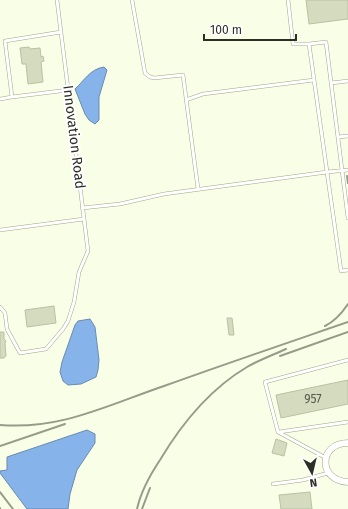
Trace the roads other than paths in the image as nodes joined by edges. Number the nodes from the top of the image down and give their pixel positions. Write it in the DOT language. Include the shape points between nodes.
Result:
graph roads {
  1 [pos="57,0"];
  2 [pos="132,0"];
  3 [pos="288,0"];
  4 [pos="61,32"];
  5 [pos="5,41"];
  6 [pos="0,42"];
  7 [pos="309,44"];
  8 [pos="314,80"];
  9 [pos="348,81"];
  10 [pos="331,83"];
  11 [pos="68,90"];
  12 [pos="12,97"];
  13 [pos="0,99"];
  14 [pos="186,100"];
  15 [pos="348,136"];
  16 [pos="338,137"];
  17 [pos="342,170"];
  18 [pos="348,170"];
  19 [pos="327,172"];
  20 [pos="198,189"];
  21 [pos="82,208"];
  22 [pos="348,218"];
  23 [pos="84,219"];
  24 [pos="0,230"];
  25 [pos="348,270"];
  26 [pos="0,307"];
  27 [pos="348,360"];
  28 [pos="348,422"];
  29 [pos="278,432"];
  30 [pos="348,443"];
  31 [pos="326,458"];
  32 [pos="328,473"];
  33 [pos="348,482"];
  34 [pos="273,484"];
  1 -- 4 [label="lane, Innovation Road"];
  2 -- 14 [label="lane" via="145,73 154,78 183,75"];
  3 -- 7 [label="lane" via="294,44"];
  4 -- 5 [label="lane"];
  4 -- 11 [label="lane, Innovation Road"];
  5 -- 6 [label="lane"];
  5 -- 12 [label="lane"];
  7 -- 8 [label="lane"];
  7 -- 10 [label="lane" via="326,42"];
  8 -- 14 [label="lane" via="203,94"];
  8 -- 19 [label="lane"];
  9 -- 10 [label="lane"];
  10 -- 16 [label="lane"];
  11 -- 12 [label="lane"];
  11 -- 21 [label="lane, Innovation Road"];
  12 -- 13 [label="lane"];
  14 -- 20 [label="lane"];
  15 -- 16 [label="lane"];
  16 -- 17 [label="lane"];
  17 -- 18 [label="lane"];
  17 -- 19 [label="lane"];
  17 -- 22 [label="lane"];
  19 -- 20 [label="lane"];
  19 -- 25 [label="lane" via="341,271"];
  20 -- 21 [label="lane" via="120,204"];
  21 -- 23 [label="lane, Innovation Road"];
  23 -- 24 [label="lane"];
  23 -- 26 [label="lane, Innovation Road" via="88,251 79,272 74,302 68,321 46,349 20,353 8,329 5,313"];
  27 -- 29 [label="lane" via="265,382"];
  28 -- 29 [label="lane"];
  29 -- 31 [label="lane"];
  30 -- 31 [label="street" via="333,447"];
  31 -- 32 [label="street"];
  32 -- 33 [label="street" via="338,481"];
  32 -- 34 [label="lane"];
}
